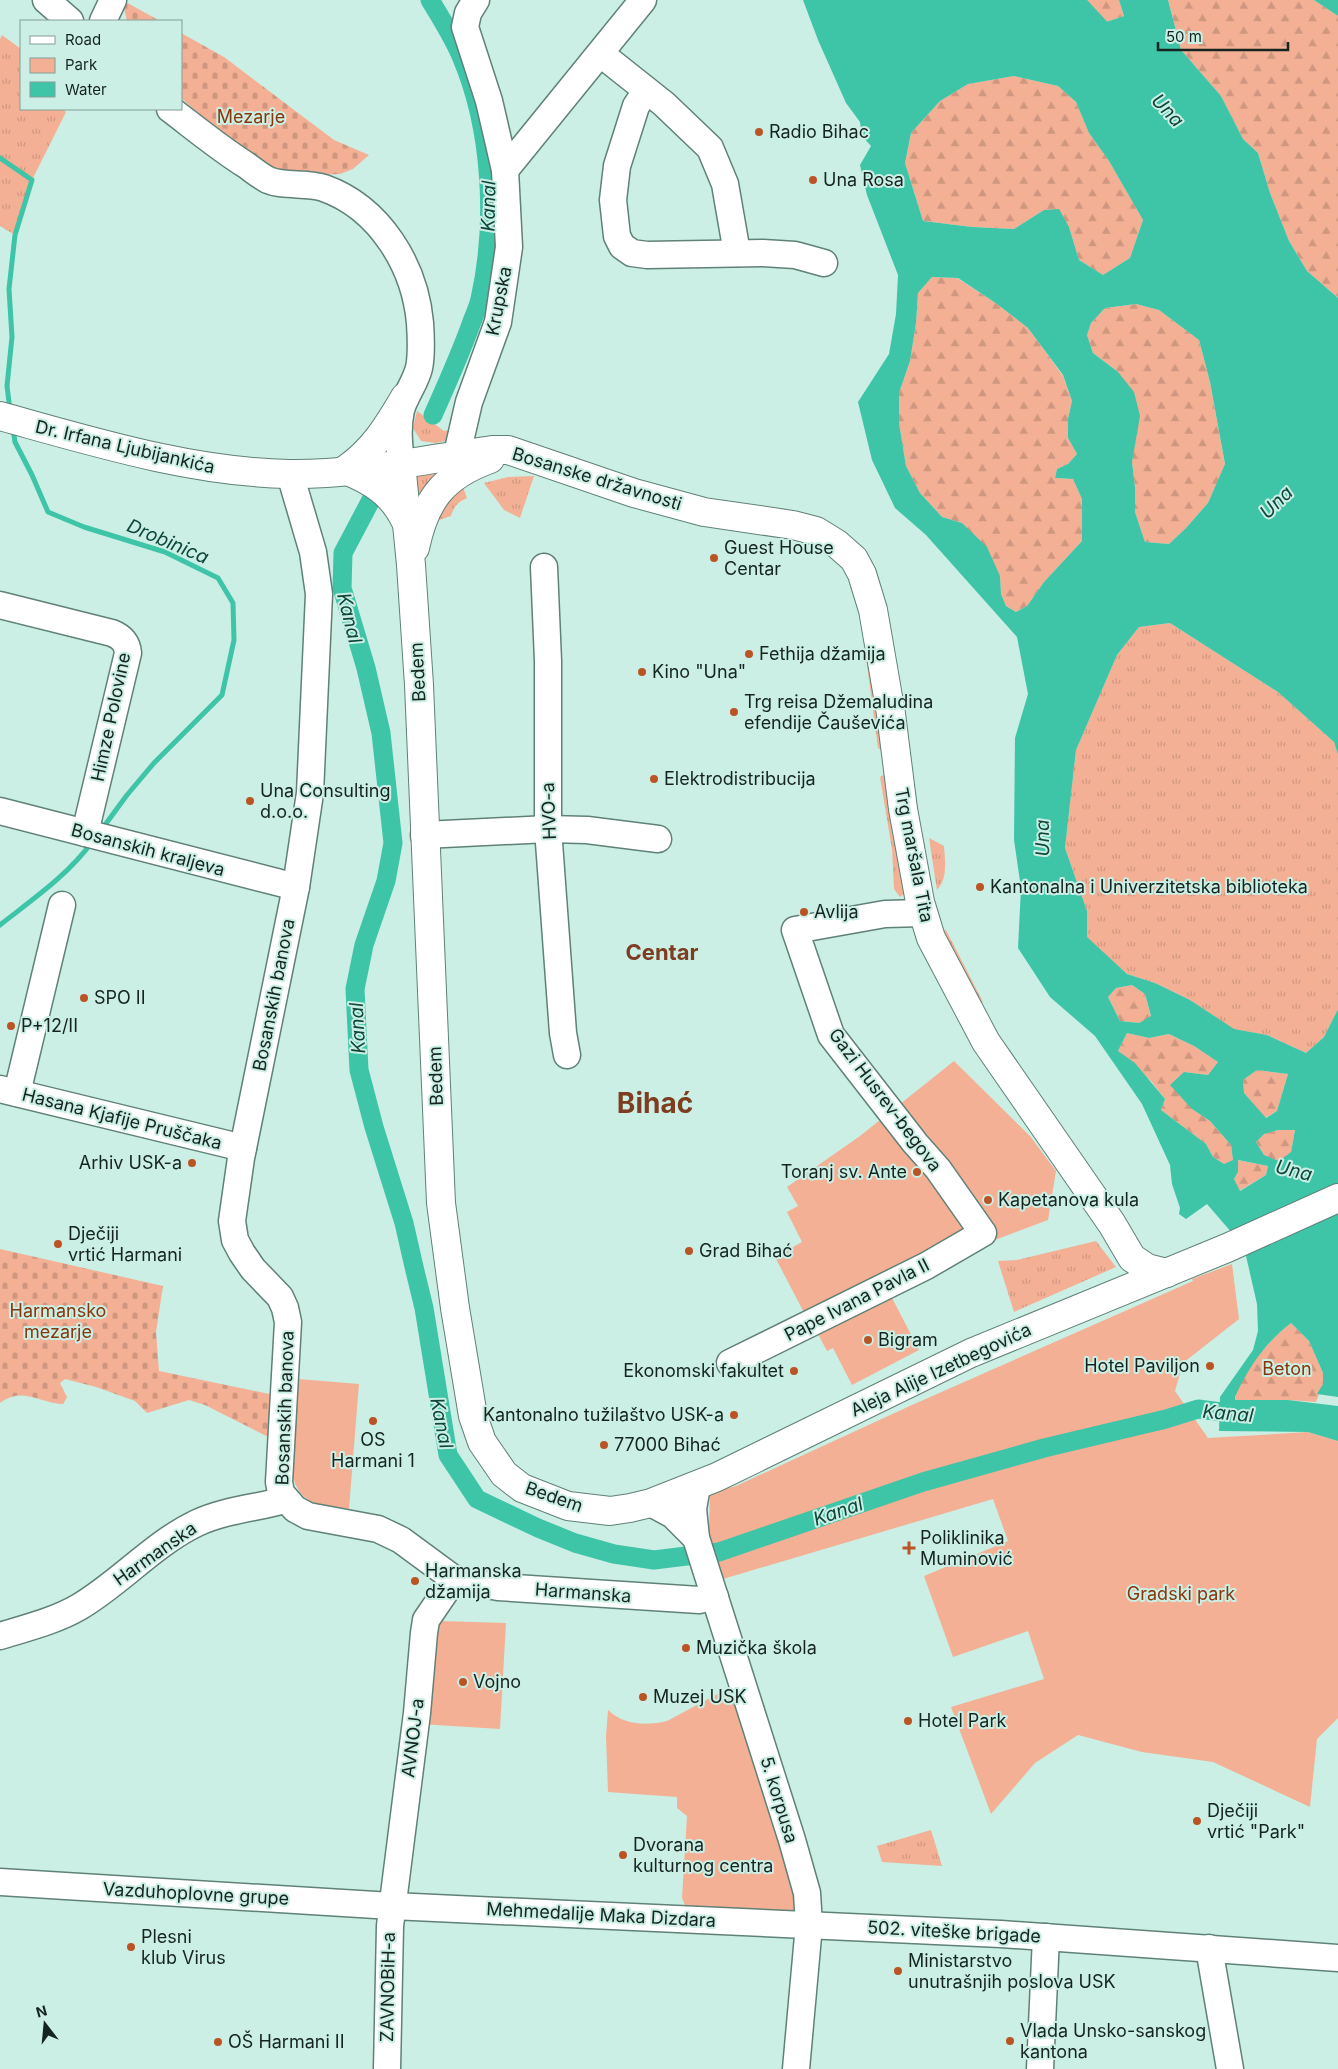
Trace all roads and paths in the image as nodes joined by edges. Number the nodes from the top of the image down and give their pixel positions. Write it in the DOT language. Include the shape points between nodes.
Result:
graph roads {
  1 [pos="46,0"];
  2 [pos="113,0"];
  3 [pos="476,0"];
  4 [pos="643,0"];
  5 [pos="69,20"];
  6 [pos="103,20"];
  7 [pos="601,54"];
  8 [pos="646,91"];
  9 [pos="171,110"];
  10 [pos="505,170"];
  11 [pos="737,253"];
  12 [pos="824,263"];
  13 [pos="405,397"];
  14 [pos="0,416"];
  15 [pos="401,463"];
  16 [pos="458,464"];
  17 [pos="345,470"];
  18 [pos="290,474"];
  19 [pos="793,525"];
  20 [pos="408,527"];
  21 [pos="411,564"];
  22 [pos="544,566"];
  23 [pos="0,604"];
  24 [pos="0,811"];
  25 [pos="548,828"];
  26 [pos="424,835"];
  27 [pos="96,836"];
  28 [pos="658,839"];
  29 [pos="296,887"];
  30 [pos="62,905"];
  31 [pos="923,913"];
  32 [pos="567,1056"];
  33 [pos="5,1094"];
  34 [pos="243,1148"];
  35 [pos="1338,1198"];
  36 [pos="983,1233"];
  37 [pos="1132,1258"];
  38 [pos="1178,1268"];
  39 [pos="1126,1289"];
  40 [pos="730,1363"];
  41 [pos="697,1486"];
  42 [pos="285,1500"];
  43 [pos="651,1502"];
  44 [pos="696,1538"];
  45 [pos="454,1579"];
  46 [pos="712,1588"];
  47 [pos="0,1636"];
  48 [pos="0,1882"];
  49 [pos="392,1906"];
  50 [pos="810,1925"];
  51 [pos="1046,1937"];
  52 [pos="1208,1948"];
  53 [pos="1338,1958"];
  54 [pos="386,2069"];
  55 [pos="796,2069"];
  56 [pos="1040,2069"];
  57 [pos="1230,2069"];
  1 -- 5 [label="street"];
  2 -- 6 [label="street"];
  3 -- 10 [label="street, Krupska" via="468,13 466,27 489,101"];
  4 -- 7 [label="street"];
  7 -- 8 [label="street"];
  7 -- 10 [label="street"];
  8 -- 11 [label="street" via="710,148 725,184"];
  8 -- 11 [label="street" via="636,106 617,166 613,200 622,246 632,253 647,255"];
  9 -- 13 [label="street" via="269,180 323,188 348,199 370,215 383,230 410,279 420,321 419,369"];
  10 -- 16 [label="street, Krupska" via="509,247 498,322 469,402"];
  11 -- 12 [label="street" via="795,255"];
  13 -- 15 [label="street" via="399,426"];
  13 -- 17 [label="main road" via="374,445"];
  14 -- 18 [label="main road, Dr. Irfana Ljubijankića" via="168,460 232,471"];
  15 -- 16 [label="main road, Bosanske državnosti"];
  15 -- 17 [label="main road, Dr. Irfana Ljubijankića"];
  15 -- 20 [label="main road, Bedem"];
  16 -- 19 [label="main road, Bosanske državnosti" via="492,450 508,450 704,512"];
  16 -- 21 [label="main road" via="420,524"];
  17 -- 18 [label="main road, Dr. Irfana Ljubijankića"];
  17 -- 20 [label="main road" via="382,489 399,508"];
  18 -- 29 [label="street, Bosanskih banova" via="312,552 318,594 310,793"];
  19 -- 31 [label="main road, Trg maršala Tita" via="816,531 837,544 854,559 862,574 878,635 903,809"];
  20 -- 21 [label="main road, Bedem"];
  21 -- 26 [label="main road, Bedem"];
  22 -- 25 [label="street, HVO-a" via="548,661"];
  23 -- 27 [label="street, Himze Polovine" via="112,633 127,645"];
  24 -- 27 [label="street, Bosanskih kraljeva"];
  25 -- 26 [label="street"];
  25 -- 28 [label="street"];
  25 -- 32 [label="street, HVO-a"];
  26 -- 43 [label="main road, Bedem" via="441,1203 455,1308 474,1416 482,1442 504,1474 522,1488 568,1506 610,1511"];
  27 -- 29 [label="street, Bosanskih kraljeva"];
  29 -- 34 [label="street, Bosanskih banova"];
  30 -- 33 [label="street"];
  31 -- 36 [label="street, Gazi Husrev-begova" via="866,917 795,930 831,1035 938,1169"];
  31 -- 37 [label="main road, Trg maršala Tita" via="931,938 986,1042"];
  33 -- 34 [label="street, Hasana Kjafije Pruščaka"];
  34 -- 42 [label="street, Bosanskih banova" via="232,1221 236,1240 253,1269 280,1296 288,1322 279,1482"];
  35 -- 38 [label="main road, Aleja Alije Izetbegovića"];
  36 -- 40 [label="street, Pape Ivana Pavla II" via="926,1266"];
  37 -- 38 [label="main road" via="1147,1268"];
  37 -- 39 [label="main road" via="1132,1275"];
  38 -- 39 [label="main road, Aleja Alije Izetbegovića"];
  39 -- 41 [label="main road, Aleja Alije Izetbegovića" via="971,1353"];
  41 -- 43 [label="main road, Bedem"];
  41 -- 44 [label="street, 5. korpusa" via="693,1509"];
  42 -- 45 [label="street, Harmanska" via="308,1516 378,1529 401,1540"];
  42 -- 47 [label="street, Harmanska" via="225,1513 195,1524 78,1608"];
  43 -- 44 [label="street, 5. korpusa" via="673,1515"];
  44 -- 46 [label="street, 5. korpusa"];
  45 -- 46 [label="street, Harmanska" via="498,1587 699,1600"];
  45 -- 49 [label="street, AVNOJ-a" via="426,1620"];
  46 -- 50 [label="street, 5. korpusa" via="792,1840 807,1893"];
  48 -- 49 [label="street, Vazduhoplovne grupe"];
  49 -- 50 [label="street, Mehmedalije Maka Dizdara"];
  49 -- 54 [label="street, ZAVNOBiH-a"];
  50 -- 51 [label="street, 502. viteške brigade"];
  50 -- 55 [label="street, 5. korpusa"];
  51 -- 52 [label="street, 502. viteške brigade"];
  51 -- 56 [label="street"];
  52 -- 53 [label="street, 502. viteške brigade"];
  52 -- 57 [label="street"];
}
